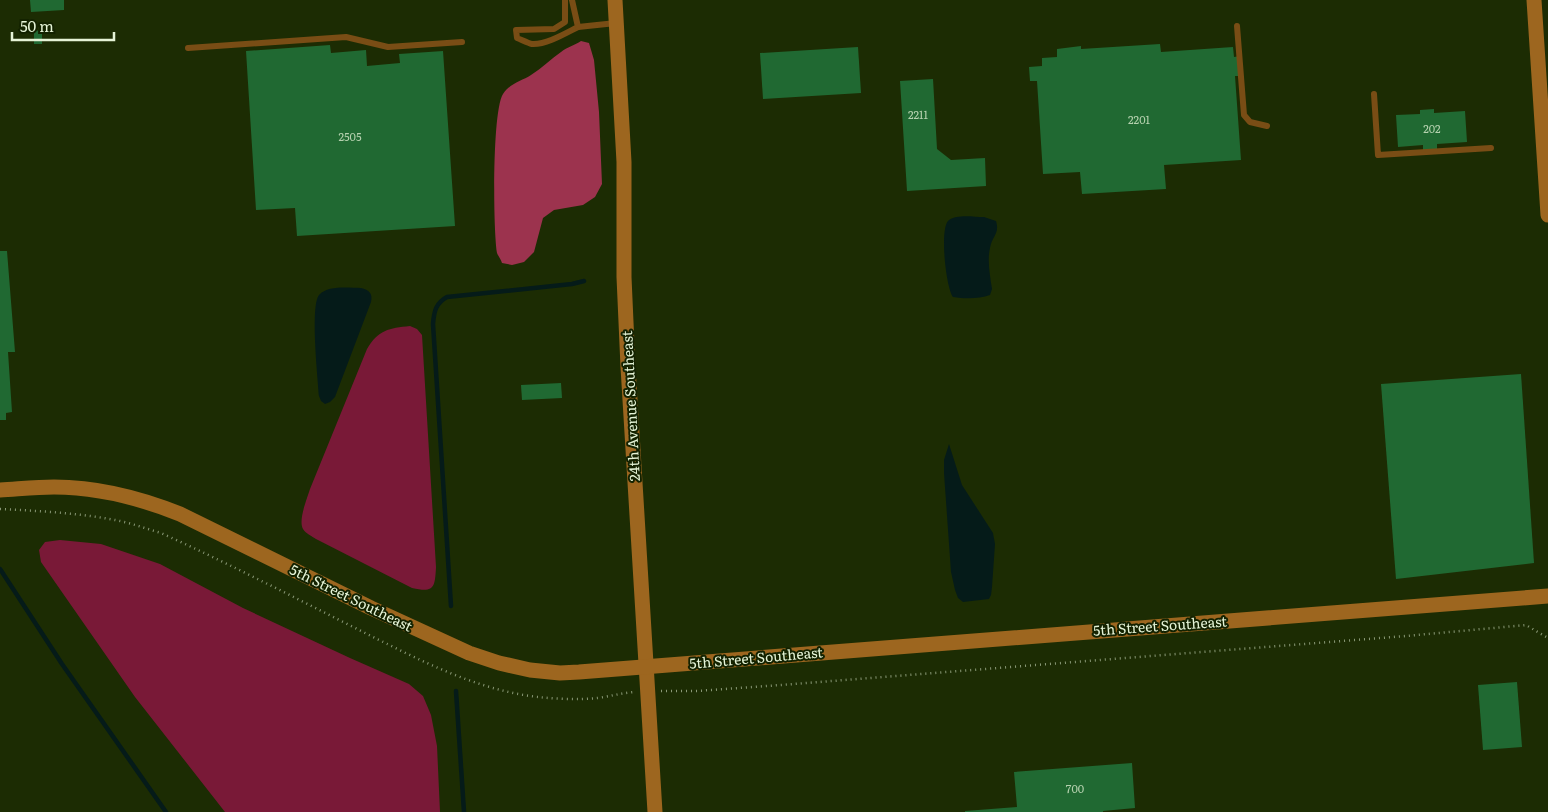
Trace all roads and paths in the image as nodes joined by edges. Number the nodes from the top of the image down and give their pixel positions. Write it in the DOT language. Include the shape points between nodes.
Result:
graph roads {
  1 [pos="565,0"];
  2 [pos="572,0"];
  3 [pos="615,0"];
  4 [pos="1534,0"];
  5 [pos="616,23"];
  6 [pos="1237,26"];
  7 [pos="578,27"];
  8 [pos="543,30"];
  9 [pos="462,42"];
  10 [pos="542,42"];
  11 [pos="188,48"];
  12 [pos="1374,94"];
  13 [pos="1267,126"];
  14 [pos="1491,148"];
  15 [pos="1548,215"];
  16 [pos="0,490"];
  17 [pos="0,509"];
  18 [pos="1548,596"];
  19 [pos="1548,638"];
  20 [pos="646,667"];
  21 [pos="648,692"];
  22 [pos="656,812"];
  1 -- 8 [label="lane" via="565,22 554,29"];
  2 -- 7 [label="lane"];
  3 -- 5 [label="street, 24th Avenue Southeast"];
  4 -- 15 [label="street"];
  5 -- 7 [label="lane"];
  5 -- 20 [label="street, 24th Avenue Southeast" via="624,162 627,358"];
  6 -- 13 [label="lane" via="1244,114 1250,122"];
  7 -- 10 [label="lane"];
  8 -- 10 [label="lane"];
  8 -- 10 [label="lane" via="516,30 517,38 532,44"];
  9 -- 11 [label="lane" via="388,47 346,37"];
  12 -- 14 [label="lane" via="1378,156"];
  16 -- 20 [label="street, 5th Street Southeast" via="75,488 108,492 152,504 180,514 449,645 499,664 560,673"];
  17 -- 21 [label="path" via="100,518 161,533 423,661 498,689 576,698"];
  18 -- 20 [label="street, 5th Street Southeast"];
  19 -- 21 [label="path" via="1526,625 716,690"];
  20 -- 21 [label="street, 24th Avenue Southeast"];
  21 -- 22 [label="street, 24th Avenue Southeast"];
}
